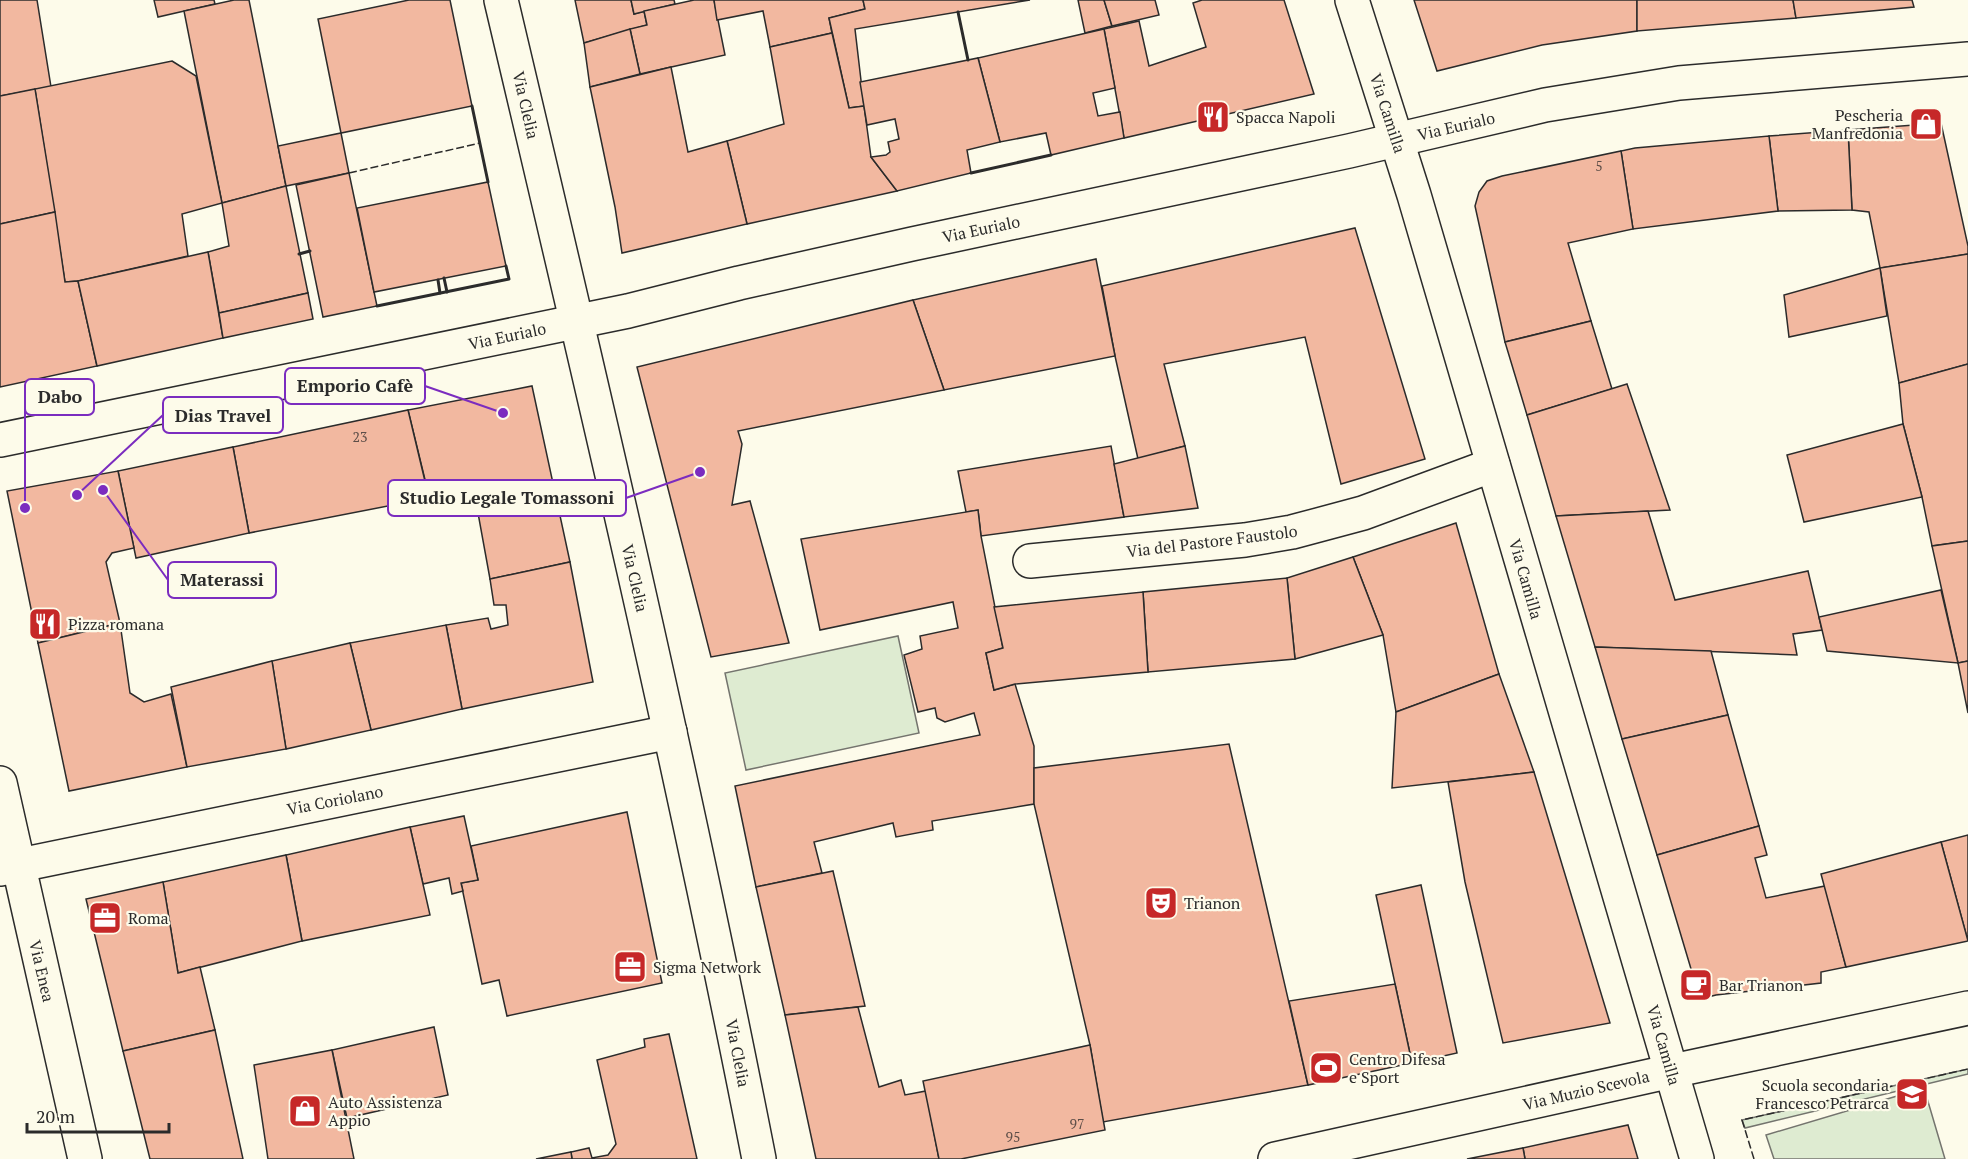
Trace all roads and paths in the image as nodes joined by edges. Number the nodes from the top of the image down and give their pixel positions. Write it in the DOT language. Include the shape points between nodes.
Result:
graph roads {
  1 [pos="501,0"];
  2 [pos="1352,0"];
  3 [pos="1968,60"];
  4 [pos="1398,139"];
  5 [pos="576,321"];
  6 [pos="0,440"];
  7 [pos="1492,465"];
  8 [pos="1030,561"];
  9 [pos="670,732"];
  10 [pos="0,783"];
  11 [pos="9,867"];
  12 [pos="1968,1008"];
  13 [pos="1672,1071"];
  14 [pos="1281,1158"];
  15 [pos="85,1159"];
  16 [pos="759,1159"];
  17 [pos="1697,1159"];
  1 -- 5 [label="street, Via Clelia"];
  2 -- 4 [label="street, Via Camilla"];
  3 -- 4 [label="street, Via Eurialo" via="1645,88 1545,105"];
  4 -- 5 [label="street, Via Eurialo"];
  4 -- 7 [label="street, Via Camilla"];
  5 -- 6 [label="street, Via Eurialo"];
  5 -- 9 [label="street, Via Clelia"];
  7 -- 8 [label="street, Via del Pastore Faustolo" via="1363,513 1292,532"];
  7 -- 13 [label="street, Via Camilla"];
  9 -- 11 [label="street, Via Coriolano"];
  9 -- 16 [label="street, Via Clelia"];
  10 -- 11 [label="street, Via Enea"];
  11 -- 15 [label="street, Via Enea"];
  12 -- 13 [label="street, Via Muzio Scevola"];
  13 -- 14 [label="street, Via Muzio Scevola"];
  13 -- 17 [label="street, Via Camilla"];
}
